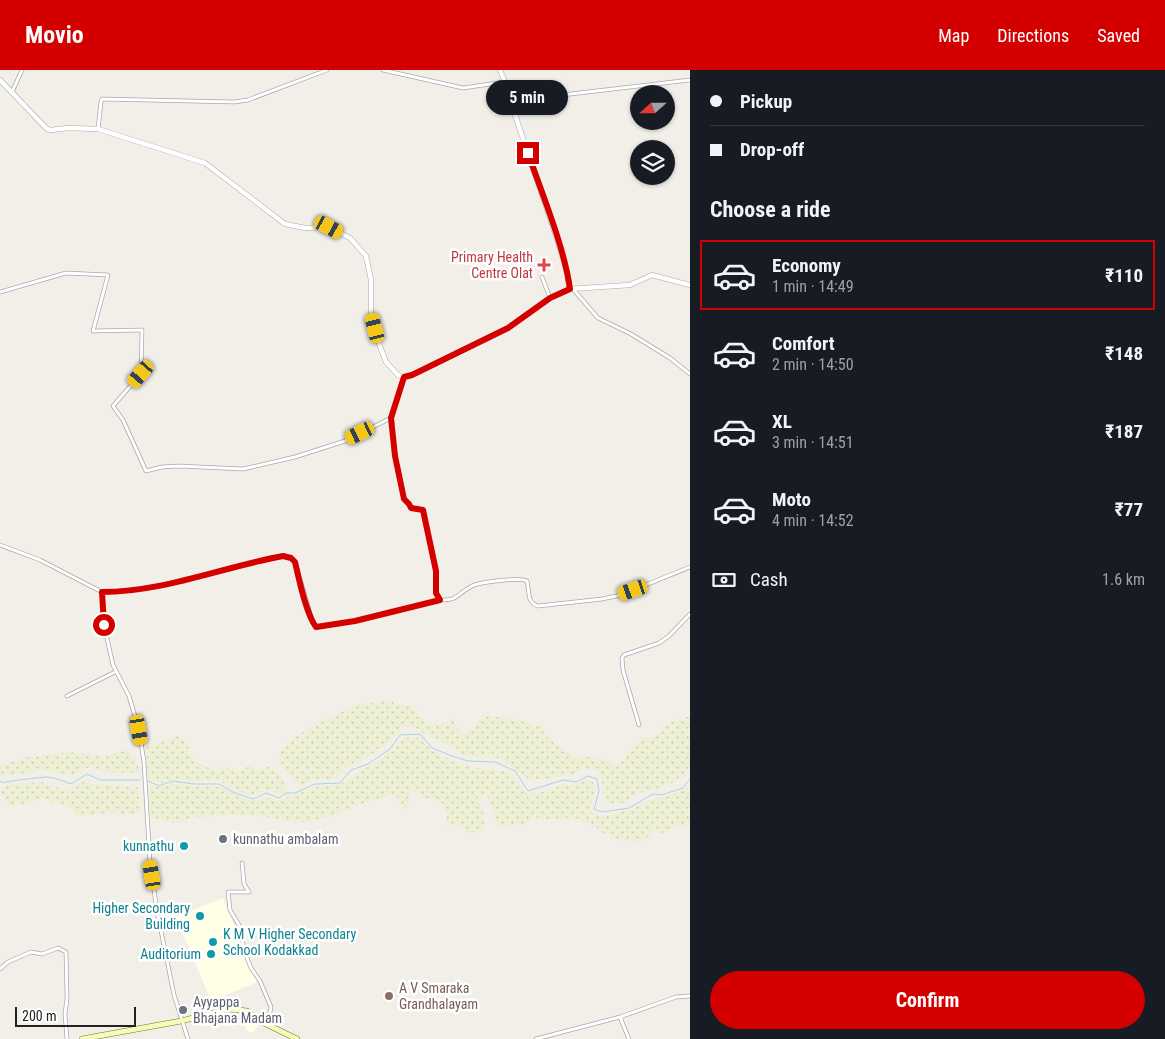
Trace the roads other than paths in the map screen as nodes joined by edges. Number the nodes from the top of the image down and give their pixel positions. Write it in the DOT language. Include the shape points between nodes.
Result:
graph roads {
  1 [pos="22,70"];
  2 [pos="327,70"];
  3 [pos="382,70"];
  4 [pos="500,70"];
  5 [pos="0,80"];
  6 [pos="690,80"];
  7 [pos="504,82"];
  8 [pos="12,92"];
  9 [pos="509,92"];
  10 [pos="98,128"];
  11 [pos="542,276"];
  12 [pos="690,285"];
  13 [pos="571,289"];
  14 [pos="0,292"];
  15 [pos="550,298"];
  16 [pos="690,374"];
  17 [pos="404,377"];
  18 [pos="391,418"];
  19 [pos="0,545"];
  20 [pos="690,567"];
  21 [pos="102,592"];
  22 [pos="440,600"];
  23 [pos="690,614"];
  24 [pos="115,672"];
  25 [pos="67,696"];
  26 [pos="639,725"];
  27 [pos="242,863"];
  28 [pos="0,969"];
  29 [pos="690,996"];
  30 [pos="620,1016"];
  31 [pos="181,1021"];
  32 [pos="263,1021"];
  33 [pos="67,1039"];
  34 [pos="82,1039"];
  35 [pos="188,1039"];
  36 [pos="297,1039"];
  37 [pos="536,1039"];
  38 [pos="629,1039"];
  1 -- 8 [label="street"];
  2 -- 10 [label="street" via="248,100 234,102 102,99"];
  3 -- 7 [label="street" via="463,88"];
  4 -- 7 [label="street"];
  5 -- 8 [label="street"];
  6 -- 9 [label="street" via="562,95"];
  7 -- 9 [label="street"];
  8 -- 10 [label="street" via="46,128"];
  9 -- 13 [label="street"];
  10 -- 17 [label="street" via="206,163 285,224 305,228 329,227 350,238 366,256 371,280 371,315 386,362"];
  11 -- 15 [label="street"];
  12 -- 13 [label="street" via="652,275 630,285"];
  13 -- 15 [label="street"];
  13 -- 16 [label="street" via="598,318 631,334"];
  14 -- 18 [label="street" via="66,273 108,275 93,331 142,330 141,374 113,406 146,471 179,466 243,469 345,441"];
  15 -- 17 [label="street" via="508,328"];
  17 -- 18 [label="street"];
  18 -- 22 [label="street" via="404,499 411,508 423,510 436,571 436,593"];
  19 -- 21 [label="street" via="40,560"];
  20 -- 22 [label="street" via="602,599 535,606 529,599 527,581 520,578 472,586 453,600"];
  21 -- 22 [label="street" via="155,587 283,556 295,562 316,627"];
  21 -- 24 [label="street" via="104,625"];
  23 -- 26 [label="street" via="659,643 622,658 622,670"];
  24 -- 25 [label="street"];
  24 -- 31 [label="street" via="129,696 139,730 158,919"];
  27 -- 32 [label="street" via="244,884 249,892 228,892 230,910 239,925 251,968 272,1007"];
  28 -- 33 [label="street" via="31,952 42,954 58,948 66,952"];
  29 -- 30 [label="street" via="676,997"];
  30 -- 37 [label="street"];
  30 -- 38 [label="street"];
  31 -- 32 [label="main road" via="229,1009 247,1011"];
  31 -- 34 [label="main road"];
  31 -- 35 [label="street"];
  32 -- 36 [label="main road"];
}
